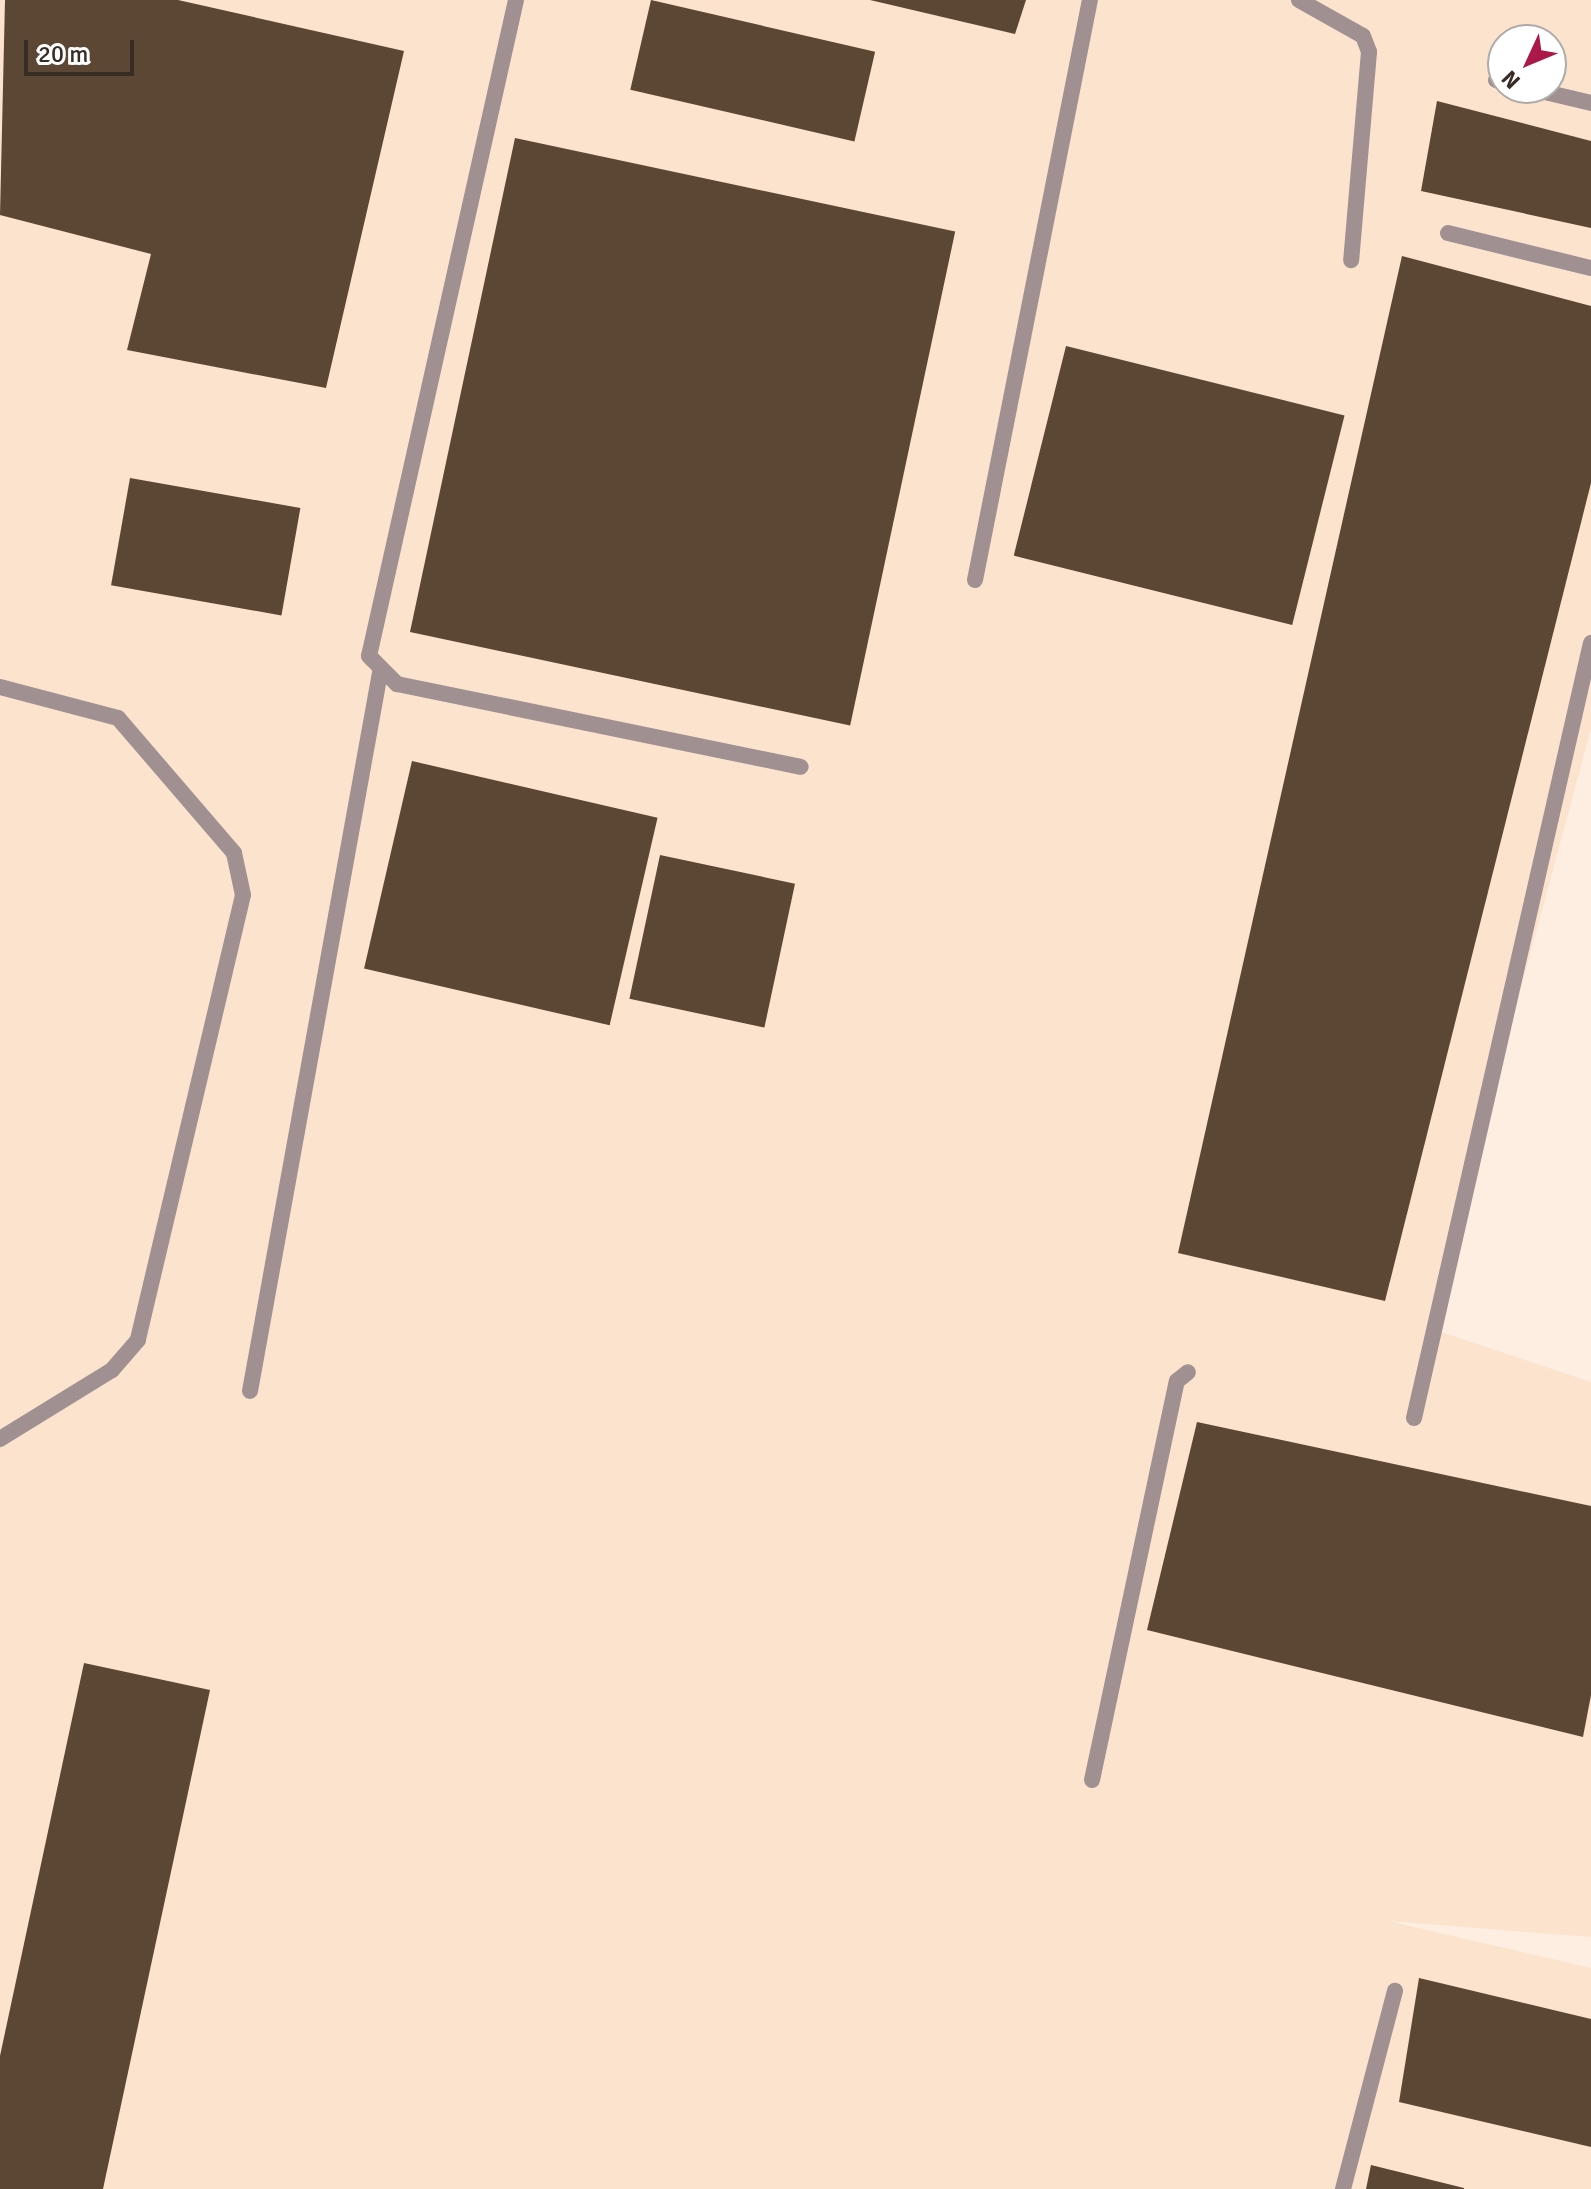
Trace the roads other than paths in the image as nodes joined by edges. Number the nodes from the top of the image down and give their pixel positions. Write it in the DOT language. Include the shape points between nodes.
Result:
graph roads {
  1 [pos="516,0"];
  2 [pos="1090,0"];
  3 [pos="1299,0"];
  4 [pos="1567,97"];
  5 [pos="1591,103"];
  6 [pos="1448,233"];
  7 [pos="1351,260"];
  8 [pos="1591,268"];
  9 [pos="975,580"];
  10 [pos="1591,643"];
  11 [pos="380,673"];
  12 [pos="0,687"];
  13 [pos="801,767"];
  14 [pos="1188,1372"];
  15 [pos="250,1391"];
  16 [pos="1414,1418"];
  17 [pos="0,1439"];
  18 [pos="1092,1780"];
  19 [pos="1395,1991"];
  20 [pos="1343,2189"];
  1 -- 11 [label="lane" via="369,656"];
  2 -- 9 [label="lane"];
  3 -- 7 [label="lane" via="1363,36 1369,52"];
  4 -- 5 [label="lane"];
  6 -- 8 [label="lane"];
  10 -- 16 [label="lane"];
  11 -- 13 [label="lane" via="397,684"];
  11 -- 15 [label="lane"];
  12 -- 17 [label="lane" via="118,718 234,853 243,895 138,1340 112,1370"];
  14 -- 18 [label="lane" via="1177,1381"];
  19 -- 20 [label="lane"];
}
